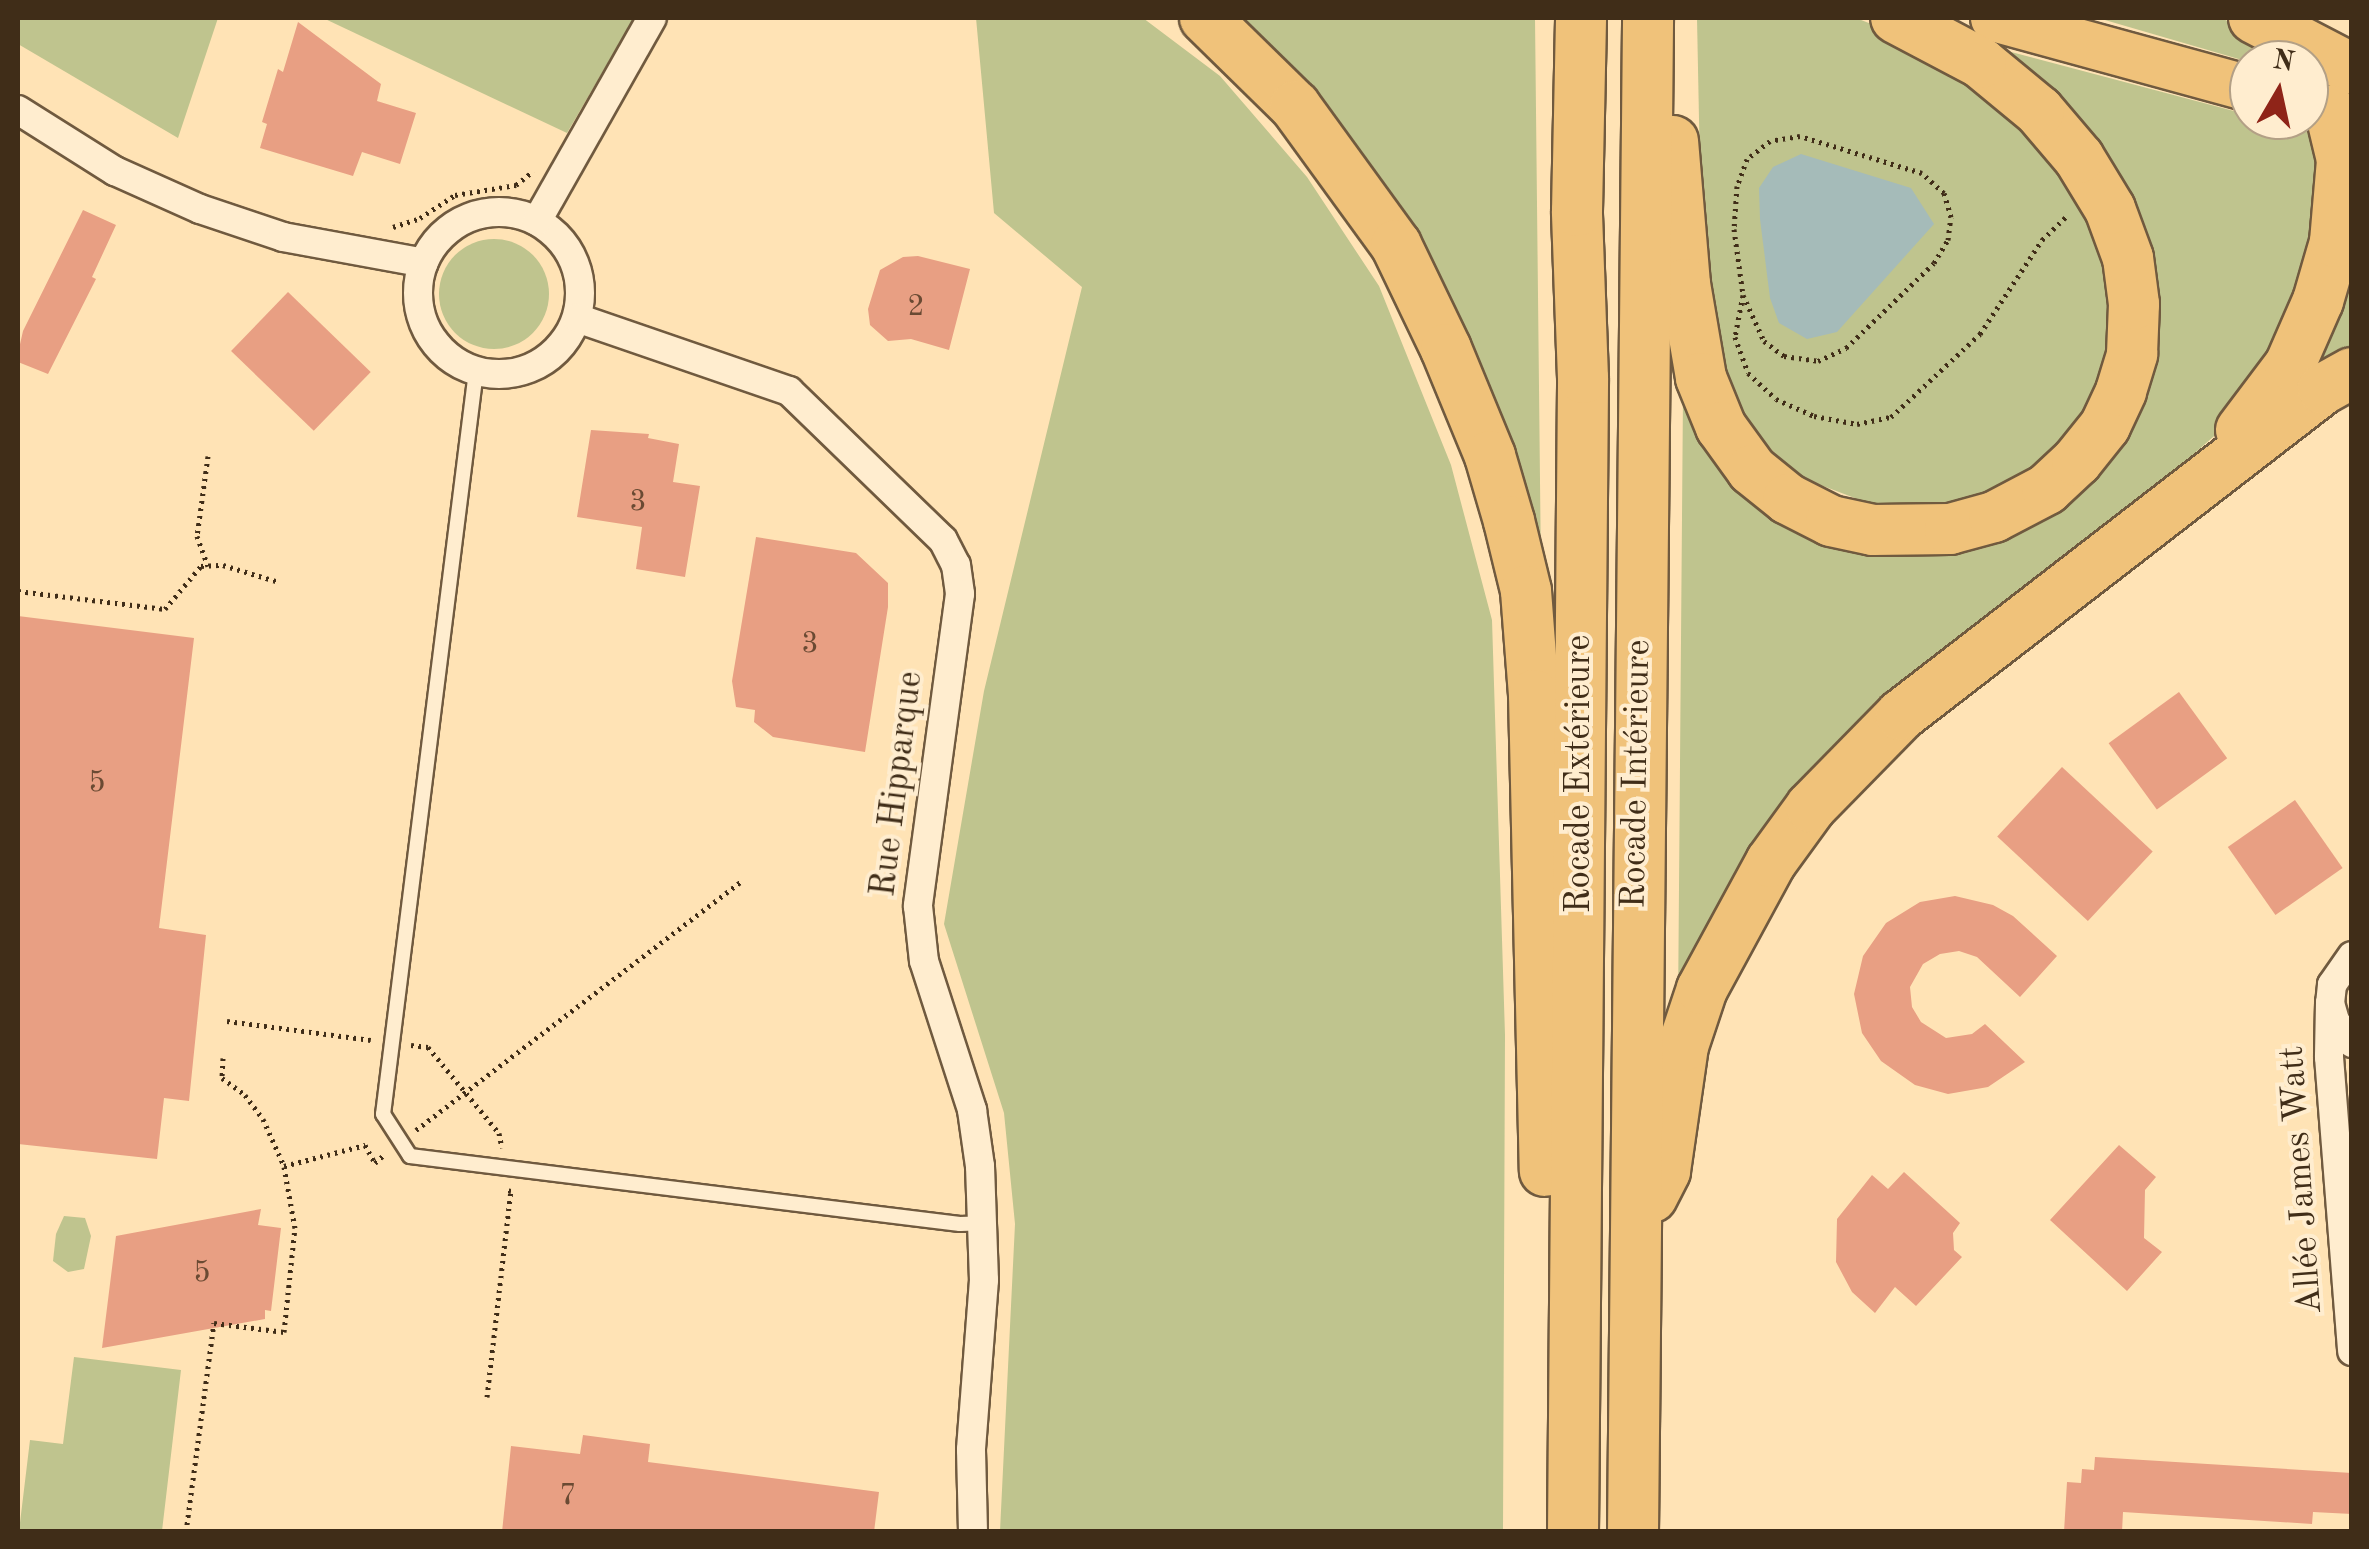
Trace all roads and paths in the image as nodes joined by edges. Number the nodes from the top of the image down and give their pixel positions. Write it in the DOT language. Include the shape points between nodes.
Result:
graph roads {
  1 [pos="652,18"];
  2 [pos="1205,18"];
  3 [pos="1648,18"];
  4 [pos="1668,18"];
  5 [pos="1896,18"];
  6 [pos="1993,18"];
  7 [pos="2254,18"];
  8 [pos="1580,27"];
  9 [pos="2229,83"];
  10 [pos="2330,94"];
  11 [pos="18,110"];
  12 [pos="543,162"];
  13 [pos="2096,187"];
  14 [pos="538,221"];
  15 [pos="386,228"];
  16 [pos="424,262"];
  17 [pos="1743,295"];
  18 [pos="576,318"];
  19 [pos="476,370"];
  20 [pos="2352,373"];
  21 [pos="208,456"];
  22 [pos="208,566"];
  23 [pos="279,582"];
  24 [pos="18,591"];
  25 [pos="1901,715"];
  26 [pos="740,882"];
  27 [pos="2352,956"];
  28 [pos="2330,1004"];
  29 [pos="2352,1042"];
  30 [pos="223,1058"];
  31 [pos="400,1142"];
  32 [pos="284,1166"];
  33 [pos="984,1223"];
  34 [pos="1632,1238"];
  35 [pos="1577,1291"];
  36 [pos="2352,1351"];
  37 [pos="186,1532"];
  38 [pos="972,1532"];
  39 [pos="1572,1532"];
  40 [pos="1632,1532"];
  1 -- 14 [label="street"];
  2 -- 35 [label="highway" via="1295,106 1396,245 1490,456 1509,521 1526,591 1534,695 1545,1203"];
  3 -- 34 [label="highway, Rocade Intérieure"];
  4 -- 13 [label="highway" via="1684,284 1702,378 1721,427 1752,470 1788,499 1831,520 1906,531 1994,518 2047,489 2086,450 2122,391 2134,304 2128,258"];
  5 -- 13 [label="highway" via="1980,64 2039,111"];
  6 -- 9 [label="main road"];
  7 -- 10 [label="highway"];
  8 -- 35 [label="highway, Rocade Extérieure"];
  10 -- 25 [label="highway" via="2342,160 2337,224 2318,302 2290,366 2248,424 1938,670"];
  11 -- 16 [label="street" via="115,171 200,209 282,237"];
  12 -- 15 [label="path" via="516,184 455,195 420,218"];
  13 -- 17 [label="path" via="2042,240 1980,334 1891,418 1814,416 1776,398 1748,373 1736,337"];
  14 -- 16 [label="street" via="512,212 484,213 438,239"];
  14 -- 18 [label="street" via="575,262 581,290"];
  16 -- 19 [label="street" via="421,316 433,340"];
  17 -- 17 [label="path" via="1734,229 1737,186 1747,159 1770,142 1800,136 1832,143 1922,173 1944,192 1948,240 1934,263 1846,348 1818,360 1784,356 1764,341"];
  18 -- 19 [label="street" via="548,358 501,374"];
  18 -- 33 [label="street, Rue Hipparque" via="789,391 950,552 960,594 918,920 924,962 972,1110"];
  19 -- 31 [label="lane" via="383,1114"];
  20 -- 25 [label="highway" via="2322,389"];
  21 -- 22 [label="path" via="198,536"];
  22 -- 23 [label="path"];
  22 -- 24 [label="path" via="165,609"];
  25 -- 34 [label="highway" via="1771,862 1702,989 1683,1046 1665,1171"];
  26 -- 31 [label="path"];
  27 -- 28 [label="street" via="2332,985"];
  28 -- 29 [label="street" via="2334,1022"];
  28 -- 36 [label="street, Allée James Watt"];
  30 -- 32 [label="path" via="222,1078 263,1119"];
  31 -- 32 [label="path" via="374,1163 365,1145"];
  31 -- 33 [label="lane" via="410,1156"];
  32 -- 37 [label="path" via="294,1228 284,1332 214,1324"];
  33 -- 38 [label="street, Rue Hipparque"];
  34 -- 40 [label="highway, Rocade Intérieure"];
  35 -- 39 [label="highway, Rocade Extérieure"];
}
